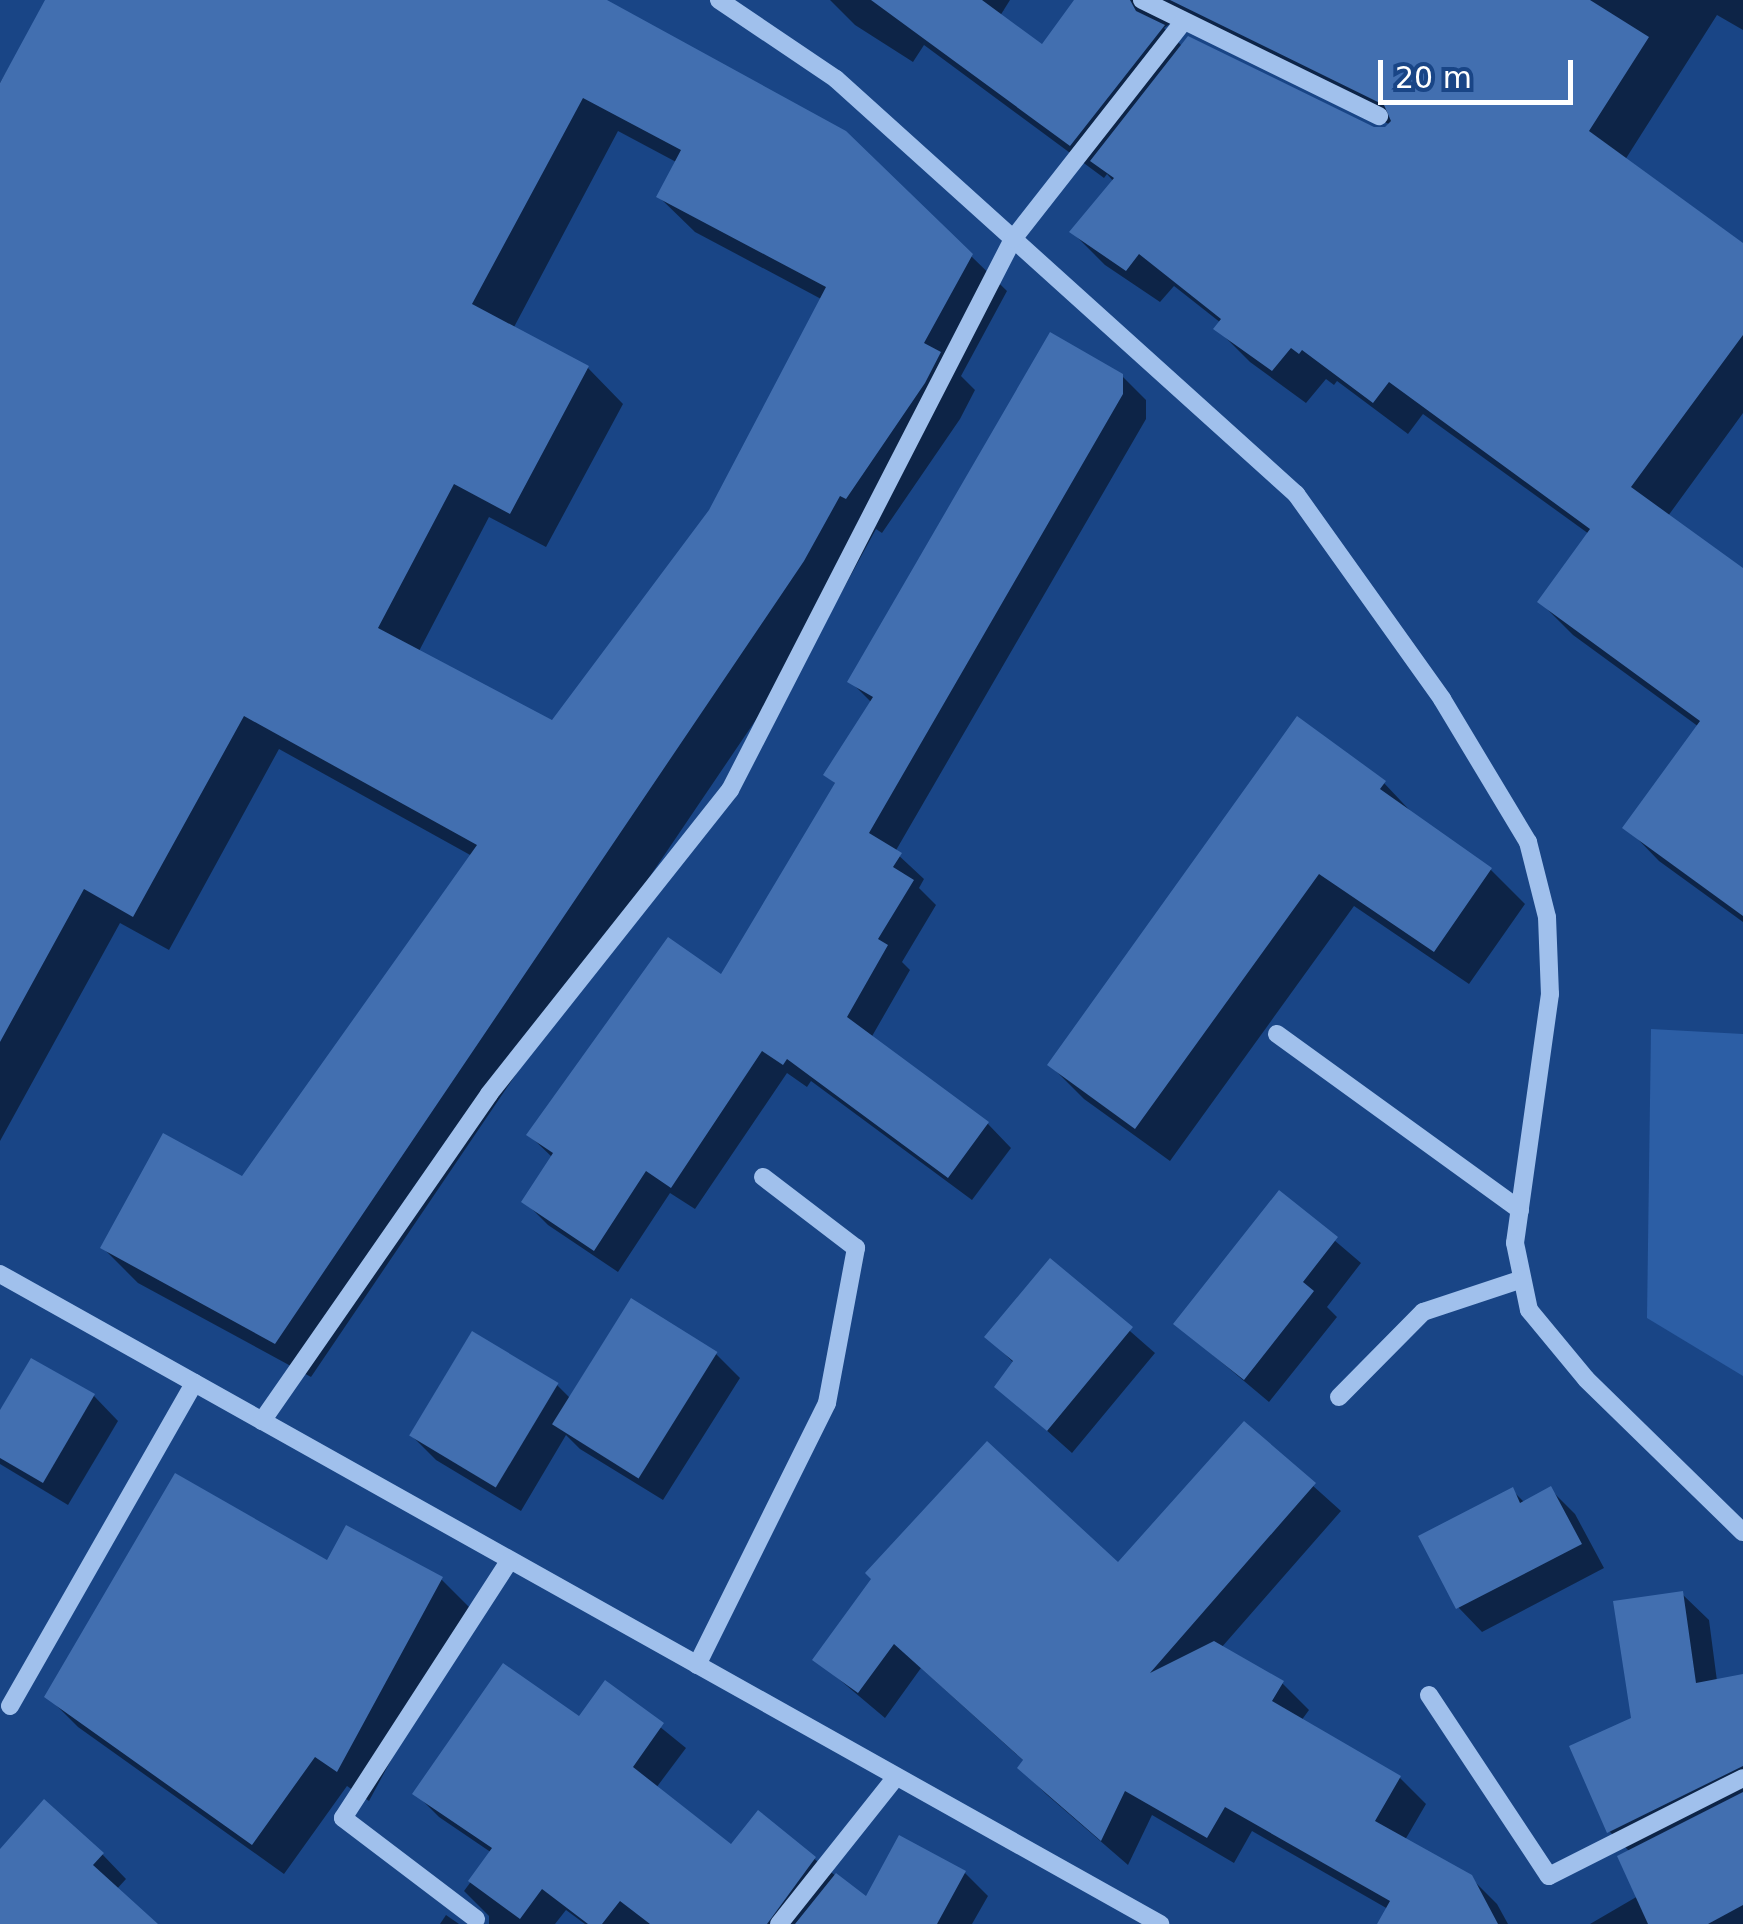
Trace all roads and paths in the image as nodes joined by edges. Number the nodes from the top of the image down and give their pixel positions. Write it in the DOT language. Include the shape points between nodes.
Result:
graph roads {
  1 [pos="719,0"];
  2 [pos="1142,0"];
  3 [pos="1183,22"];
  4 [pos="1379,116"];
  5 [pos="1013,239"];
  6 [pos="1277,1034"];
  7 [pos="763,1177"];
  8 [pos="1520,1210"];
  9 [pos="0,1274"];
  10 [pos="1522,1279"];
  11 [pos="194,1383"];
  12 [pos="1339,1397"];
  13 [pos="262,1421"];
  14 [pos="1743,1532"];
  15 [pos="510,1560"];
  16 [pos="697,1665"];
  17 [pos="1429,1695"];
  18 [pos="10,1706"];
  19 [pos="896,1777"];
  20 [pos="1743,1778"];
  21 [pos="476,1919"];
  22 [pos="780,1924"];
  23 [pos="1160,1924"];
  1 -- 5 [label="street" via="836,80"];
  2 -- 3 [label="street"];
  3 -- 4 [label="street"];
  3 -- 5 [label="street"];
  5 -- 8 [label="street" via="1296,494 1442,699 1528,842 1547,918 1550,994"];
  5 -- 13 [label="street" via="730,790 489,1094"];
  6 -- 8 [label="street"];
  7 -- 16 [label="street" via="856,1248 827,1403"];
  8 -- 10 [label="street" via="1515,1243"];
  9 -- 11 [label="street"];
  10 -- 12 [label="street" via="1422,1312"];
  10 -- 14 [label="street" via="1529,1310 1586,1380"];
  11 -- 13 [label="street"];
  11 -- 18 [label="street"];
  13 -- 15 [label="street"];
  15 -- 16 [label="street"];
  15 -- 21 [label="street" via="342,1818"];
  16 -- 19 [label="street"];
  17 -- 20 [label="street" via="1549,1876"];
  19 -- 22 [label="street"];
  19 -- 23 [label="street"];
}
